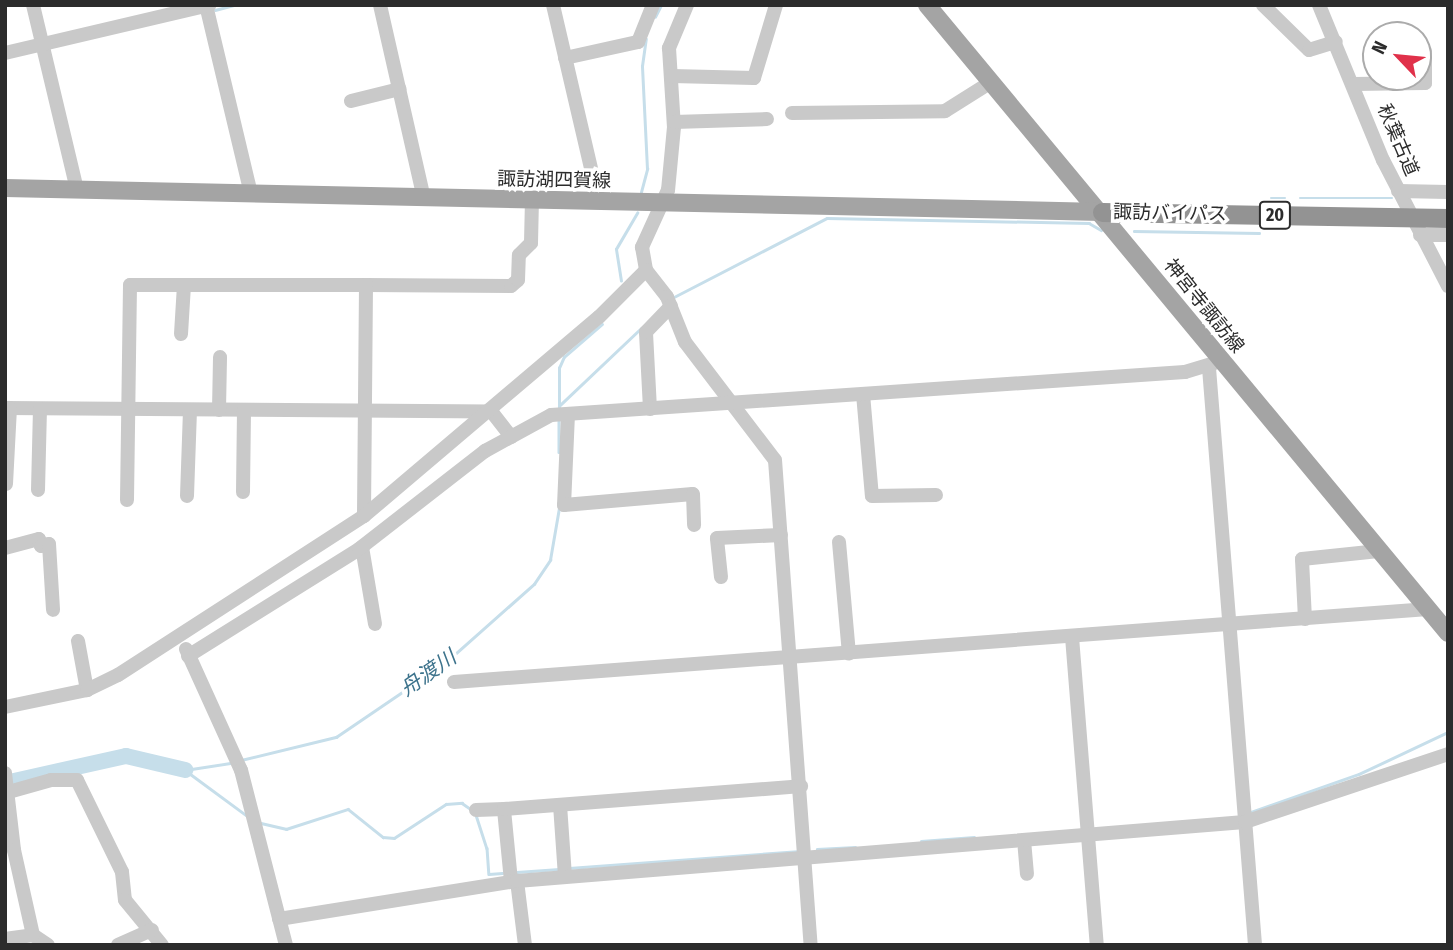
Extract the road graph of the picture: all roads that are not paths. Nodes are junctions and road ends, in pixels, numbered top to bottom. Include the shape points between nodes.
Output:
1 (33, 5) edge
2 (207, 5) edge
3 (380, 5) edge
4 (553, 5) edge
5 (653, 5) edge
6 (687, 5) edge
7 (776, 5) edge
8 (928, 5) edge
9 (1263, 5) edge
10 (1319, 5) edge
11 (1336, 42) junction
12 (42, 44) junction
13 (5, 53) edge
14 (565, 58) junction
15 (672, 76) junction
16 (991, 82) junction
17 (1353, 85) junction
18 (1362, 85) edge
19 (400, 89) junction
20 (351, 101) dead end
21 (792, 113) dead end
22 (767, 119) dead end
23 (674, 122) junction
24 (5, 188) edge
25 (77, 189) junction
26 (1398, 191) junction
27 (1448, 192) edge
28 (251, 194) junction
29 (424, 198) junction
30 (532, 200) junction
31 (599, 202) junction
32 (663, 204) junction
33 (1102, 212) junction
34 (1411, 216) junction
35 (1448, 218) edge
36 (1420, 235) junction
37 (1448, 236) edge
38 (646, 270) junction
39 (184, 285) junction
40 (366, 285) junction
41 (1448, 286) edge
42 (669, 302) junction
43 (181, 334) dead end
44 (220, 356) dead end
45 (1216, 365) junction
46 (863, 394) junction
47 (733, 404) junction
48 (7, 408) edge
49 (40, 409) junction
50 (650, 409) junction
51 (128, 410) junction
52 (190, 410) junction
53 (219, 410) junction
54 (244, 410) junction
55 (366, 410) junction
56 (491, 411) junction
57 (562, 414) junction
58 (511, 437) junction
59 (6, 484) edge
60 (38, 489) dead end
61 (243, 492) dead end
62 (936, 495) dead end
63 (187, 496) dead end
64 (127, 500) dead end
65 (364, 516) junction
66 (694, 525) dead end
67 (780, 535) junction
68 (839, 542) dead end
69 (362, 547) junction
70 (5, 548) edge
71 (1379, 551) junction
72 (721, 578) dead end
73 (1428, 609) junction
74 (53, 610) dead end
75 (1305, 619) junction
76 (1229, 623) junction
77 (375, 624) dead end
78 (1448, 634) edge
79 (182, 637) junction
80 (1072, 637) junction
81 (78, 641) dead end
82 (849, 654) junction
83 (188, 656) junction
84 (790, 656) junction
85 (454, 682) dead end
86 (86, 690) junction
87 (5, 707) edge
88 (1448, 754) edge
89 (5, 773) edge
90 (802, 786) junction
91 (6, 792) edge
92 (560, 804) junction
93 (504, 809) junction
94 (476, 810) dead end
95 (1245, 822) junction
96 (1088, 835) junction
97 (1024, 840) junction
98 (807, 856) junction
99 (1027, 874) dead end
100 (565, 876) junction
101 (514, 881) junction
102 (279, 919) junction
103 (152, 930) junction
104 (33, 935) junction
105 (5, 939) edge
106 (48, 945) edge
107 (118, 945) edge
108 (162, 945) edge
109 (286, 945) edge
110 (524, 945) edge
111 (811, 945) edge
112 (1097, 945) edge
113 (1255, 945) edge

1 - 12 street
2 - 12 street
2 - 28 street
3 - 19 street
4 - 14 street
5 - 14 street via 638,41
6 - 15 street via 669,48
7 - 15 street via 754,78
8 - 16 main road, 神宮寺諏訪線
9 - 11 street via 1309,50
10 - 11 street, 秋葉古道
11 - 17 street, 秋葉古道
12 - 13 street
12 - 25 street
14 - 31 street
15 - 23 street
16 - 21 street via 945,111
16 - 33 main road, 神宮寺諏訪線
17 - 18 street
17 - 26 street, 秋葉古道
19 - 20 street
19 - 29 street
22 - 23 street
23 - 32 street
24 - 25 main road, 諏訪湖四賀線
25 - 28 main road, 諏訪湖四賀線
26 - 27 street
26 - 34 street, 秋葉古道
28 - 29 main road, 諏訪湖四賀線
29 - 30 main road, 諏訪湖四賀線
30 - 31 main road, 諏訪湖四賀線
30 - 40 street via 531,243 519,255 518,280 511,286
31 - 32 main road, 諏訪湖四賀線
32 - 33 main road, 諏訪湖四賀線
32 - 38 street via 642,247
33 - 34 highway, 諏訪バイパス / 20
33 - 45 main road, 神宮寺諏訪線
34 - 35 highway, 諏訪バイパス / 20
34 - 36 street, 秋葉古道
36 - 37 street
36 - 41 street, 秋葉古道
38 - 42 street
38 - 56 street
39 - 40 street
39 - 43 street
39 - 51 street via 130,285
40 - 55 street
42 - 47 street via 685,342
42 - 50 street via 646,332
44 - 53 street
45 - 46 street
45 - 71 main road, 神宮寺諏訪線
45 - 76 street
46 - 47 street
46 - 62 street via 872,496
47 - 50 street
47 - 67 street via 775,460
48 - 49 street
48 - 59 street
49 - 51 street
49 - 60 street
50 - 57 street
51 - 52 street
51 - 64 street
52 - 53 street
52 - 63 street
53 - 54 street
54 - 55 street
54 - 61 street
55 - 56 street
55 - 65 street
56 - 58 street
56 - 65 street
57 - 58 street
57 - 66 street via 564,505 693,494
58 - 69 street via 402,512
65 - 79 street
67 - 72 street via 717,538
67 - 84 street
68 - 82 street
69 - 77 street
69 - 83 street
70 - 74 street via 38,539 41,546 49,544
71 - 73 main road, 神宮寺諏訪線
71 - 75 street via 1302,559
73 - 75 street
73 - 78 main road, 神宮寺諏訪線
75 - 76 street
76 - 80 street
76 - 95 street
79 - 83 street
79 - 86 street
80 - 82 street
80 - 96 street
81 - 86 street
82 - 84 street
83 - 102 street via 238,761
84 - 85 street
84 - 90 street
86 - 87 street
88 - 95 street
89 - 91 street
90 - 92 street
90 - 98 street
91 - 103 street via 51,780 77,780 117,859 125,900
91 - 104 street
92 - 93 street
92 - 100 street
93 - 94 street
93 - 101 street
95 - 96 street
95 - 113 street
96 - 97 street
96 - 112 street
97 - 98 street
97 - 99 street
98 - 100 street
98 - 111 street
100 - 101 street
101 - 102 street
101 - 110 street
102 - 109 street
103 - 107 street
103 - 108 street
104 - 105 street
104 - 106 street

